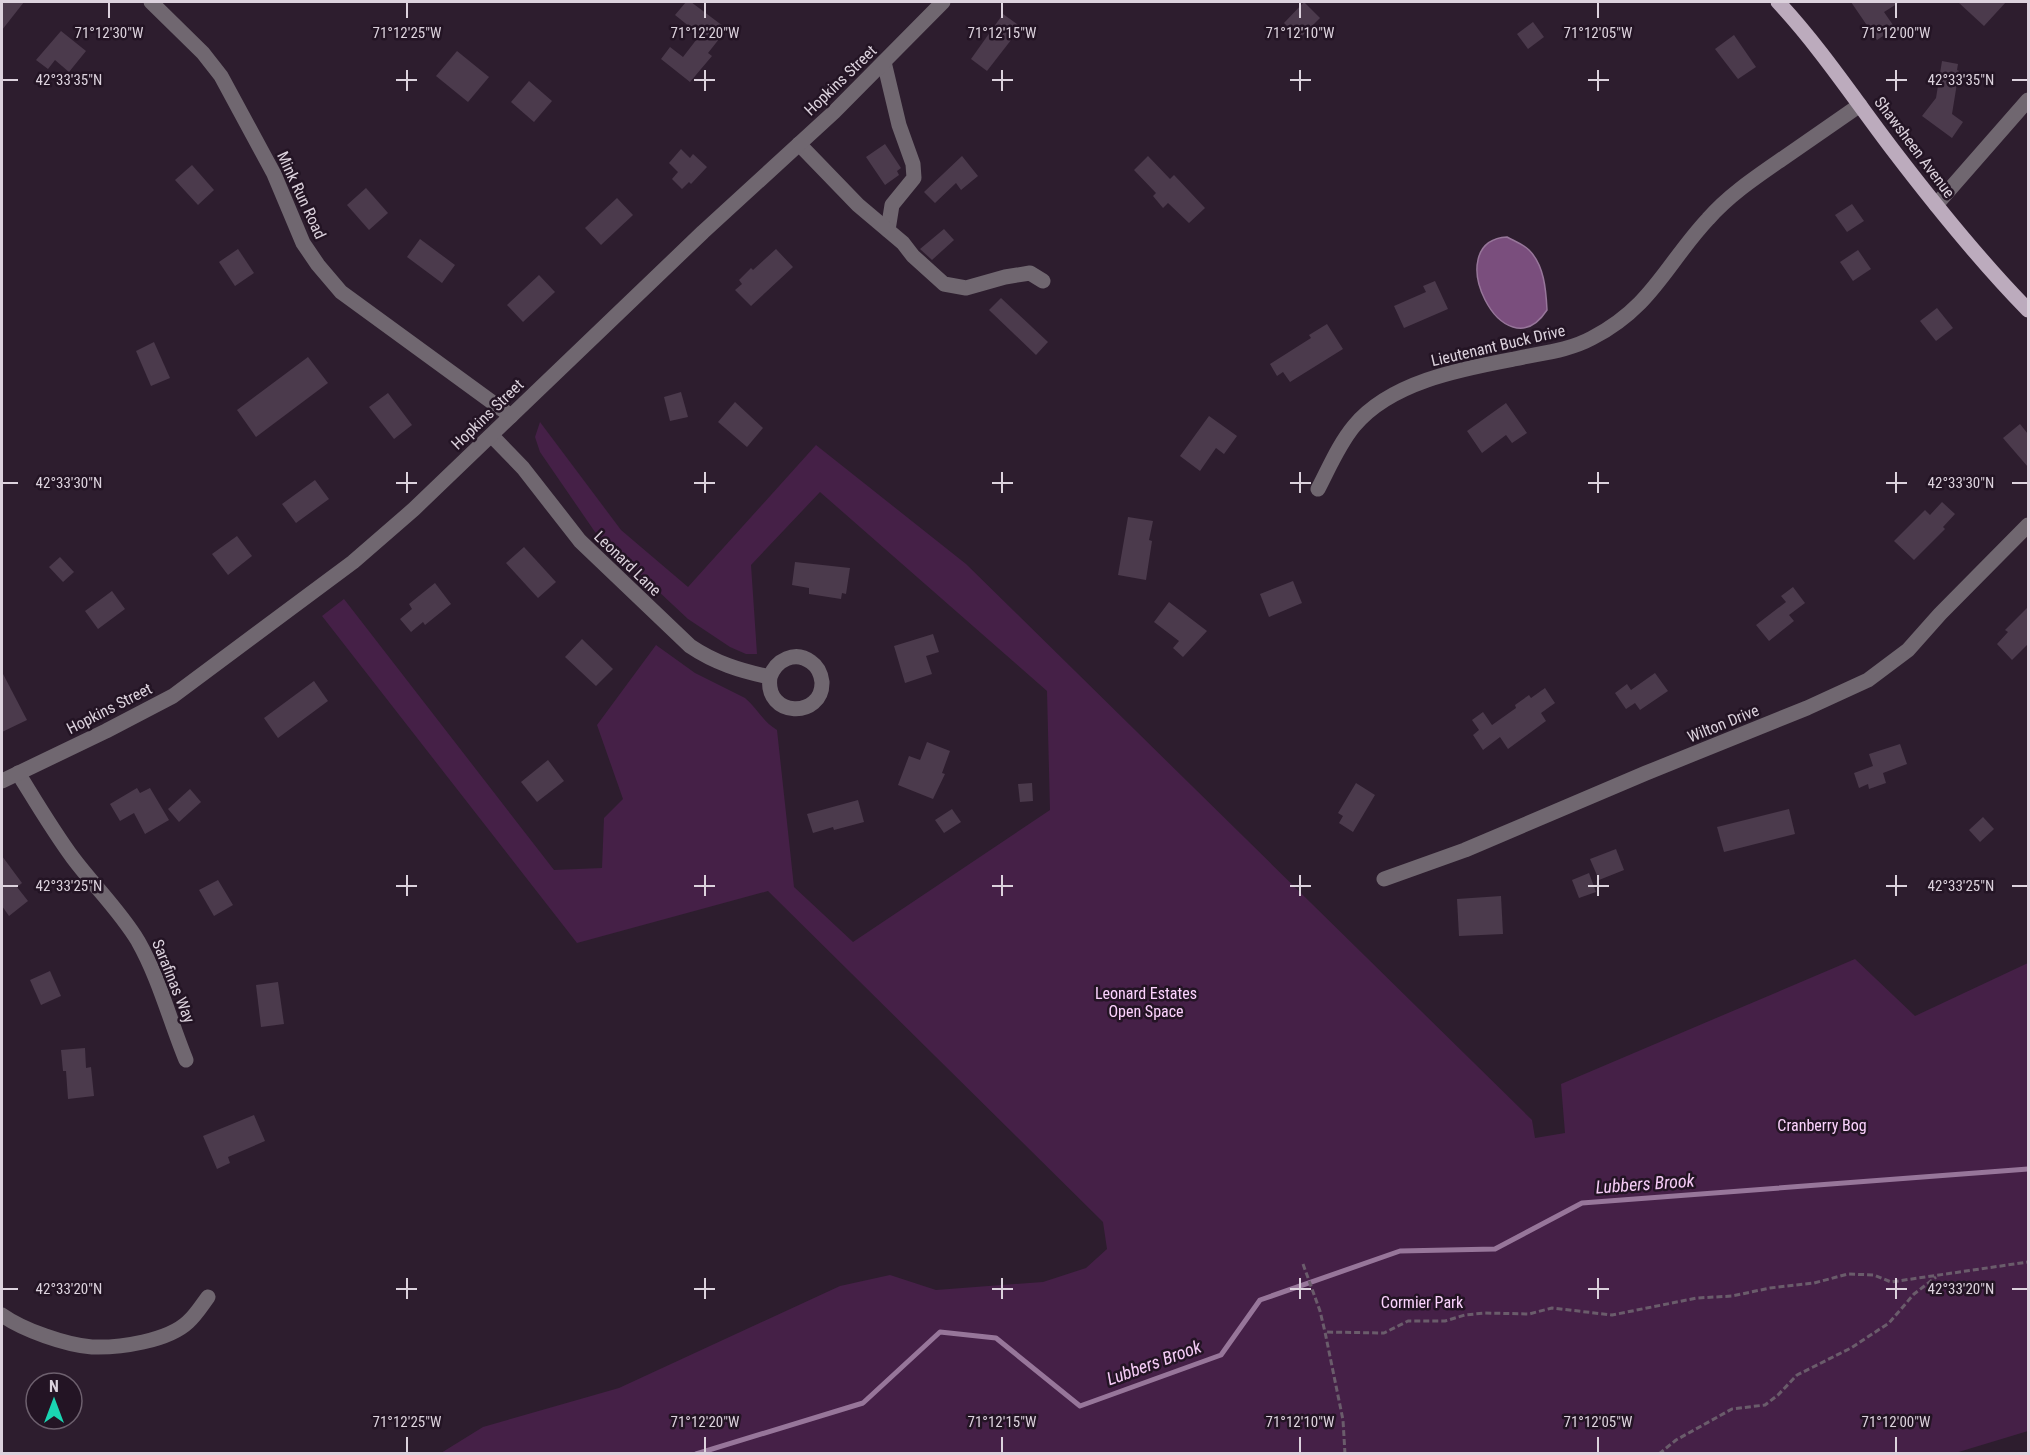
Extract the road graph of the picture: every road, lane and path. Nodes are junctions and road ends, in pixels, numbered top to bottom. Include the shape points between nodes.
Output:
1 (151, 2) edge
2 (943, 2) edge
3 (1778, 2) edge
4 (884, 62) junction
5 (2028, 100) edge
6 (1860, 105) junction
7 (799, 144) junction
8 (1935, 206) junction
9 (888, 230) junction
10 (1043, 281) dead end
11 (2028, 310) edge
12 (511, 416) junction
13 (492, 435) junction
14 (1318, 489) dead end
15 (2028, 525) edge
16 (770, 677) dead end
17 (18, 773) junction
18 (2, 781) edge
19 (1383, 879) dead end
20 (186, 1060) dead end
21 (2028, 1262) edge
22 (1303, 1264) dead end
23 (1938, 1276) junction
24 (208, 1297) dead end
25 (2, 1315) edge
26 (1325, 1332) junction
27 (1345, 1454) edge
28 (1659, 1454) edge

1 - 12 street, Mink Run Road via 221,76 274,174 303,243 329,279 341,292
2 - 4 street, Hopkins Street
3 - 6 main road, Shawsheen Avenue
4 - 7 street, Hopkins Street
4 - 9 street via 915,178 892,206
5 - 8 street
6 - 8 main road, Shawsheen Avenue
6 - 14 street, Lieutenant Buck Drive via 1727,200 1647,298 1620,321 1591,339 1558,351 1438,376 1385,399 1353,427
7 - 9 street
7 - 12 street, Hopkins Street
8 - 11 main road, Shawsheen Avenue
9 - 10 street via 944,284 966,288 1030,273
12 - 13 street, Hopkins Street
13 - 16 street, Leonard Lane via 580,541 677,635 718,662
13 - 17 street, Hopkins Street via 353,562 211,669 173,696
15 - 19 street, Wilton Drive via 1908,650 1868,680 1466,850
17 - 18 street, Hopkins Street
17 - 20 street, Sarafinas Way via 74,859 138,941
21 - 23 path
22 - 26 path
23 - 26 path via 1891,1282 1874,1275 1848,1274 1814,1283 1697,1298 1612,1315 1552,1308 1529,1314 1485,1313 1445,1321 1408,1321 1384,1333
23 - 28 path via 1914,1294 1889,1323 1851,1348 1797,1375 1765,1405 1732,1409
24 - 25 street via 187,1323 165,1336 135,1344 92,1347 57,1339
26 - 27 path via 1343,1420

